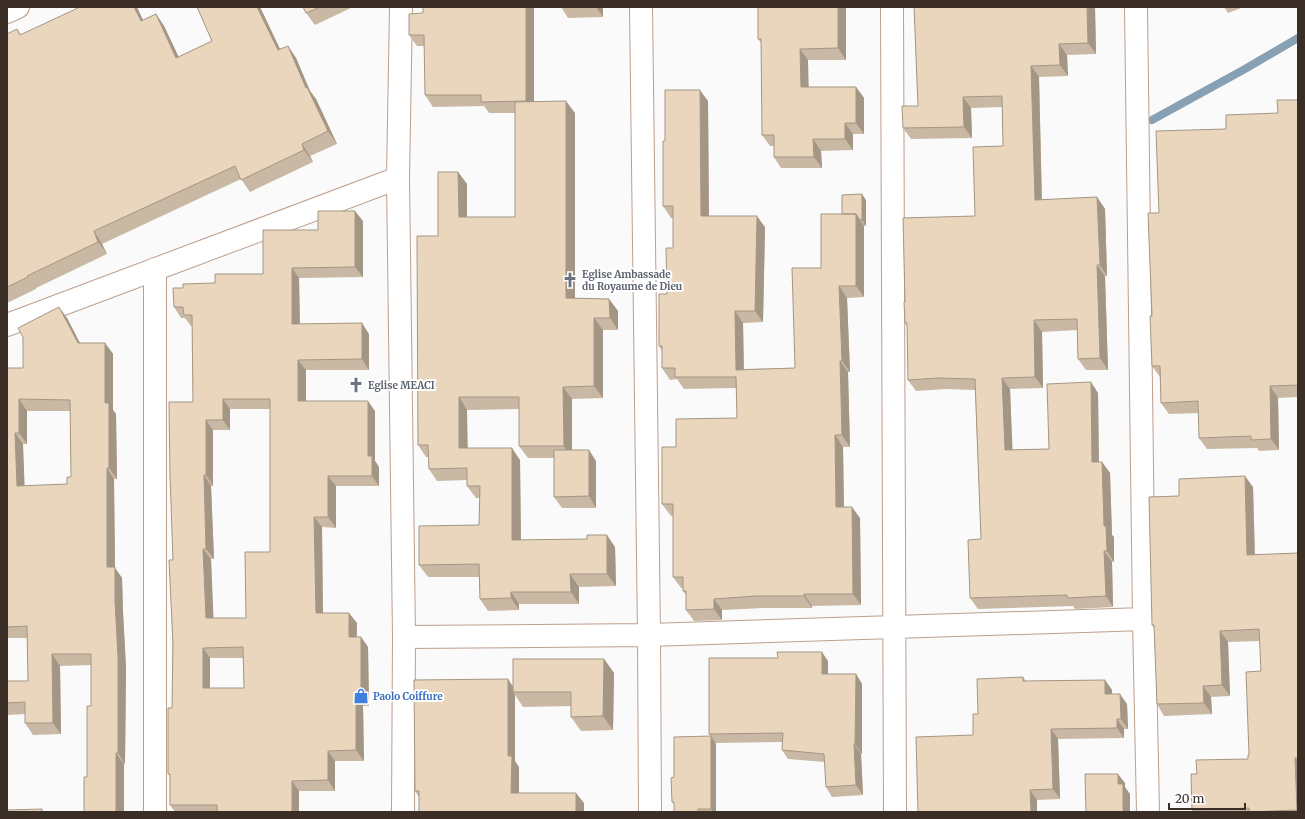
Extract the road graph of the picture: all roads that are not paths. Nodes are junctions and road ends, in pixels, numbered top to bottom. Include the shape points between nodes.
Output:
1 (18, 7) edge
2 (401, 7) edge
3 (641, 7) edge
4 (892, 7) edge
5 (1136, 7) edge
6 (7, 12) edge
7 (398, 178) junction
8 (156, 269) junction
9 (7, 325) edge
10 (1144, 619) junction
11 (895, 627) junction
12 (649, 635) junction
13 (404, 637) junction
14 (155, 812) edge
15 (403, 812) edge
16 (650, 812) edge
17 (895, 812) edge
18 (1148, 812) edge

1 - 6 street
2 - 7 street
3 - 12 street
4 - 11 street
5 - 10 street
7 - 8 street
7 - 13 street
8 - 9 street
8 - 14 street
10 - 11 street
10 - 18 street
11 - 12 street
11 - 17 street
12 - 13 street
12 - 16 street
13 - 15 street

